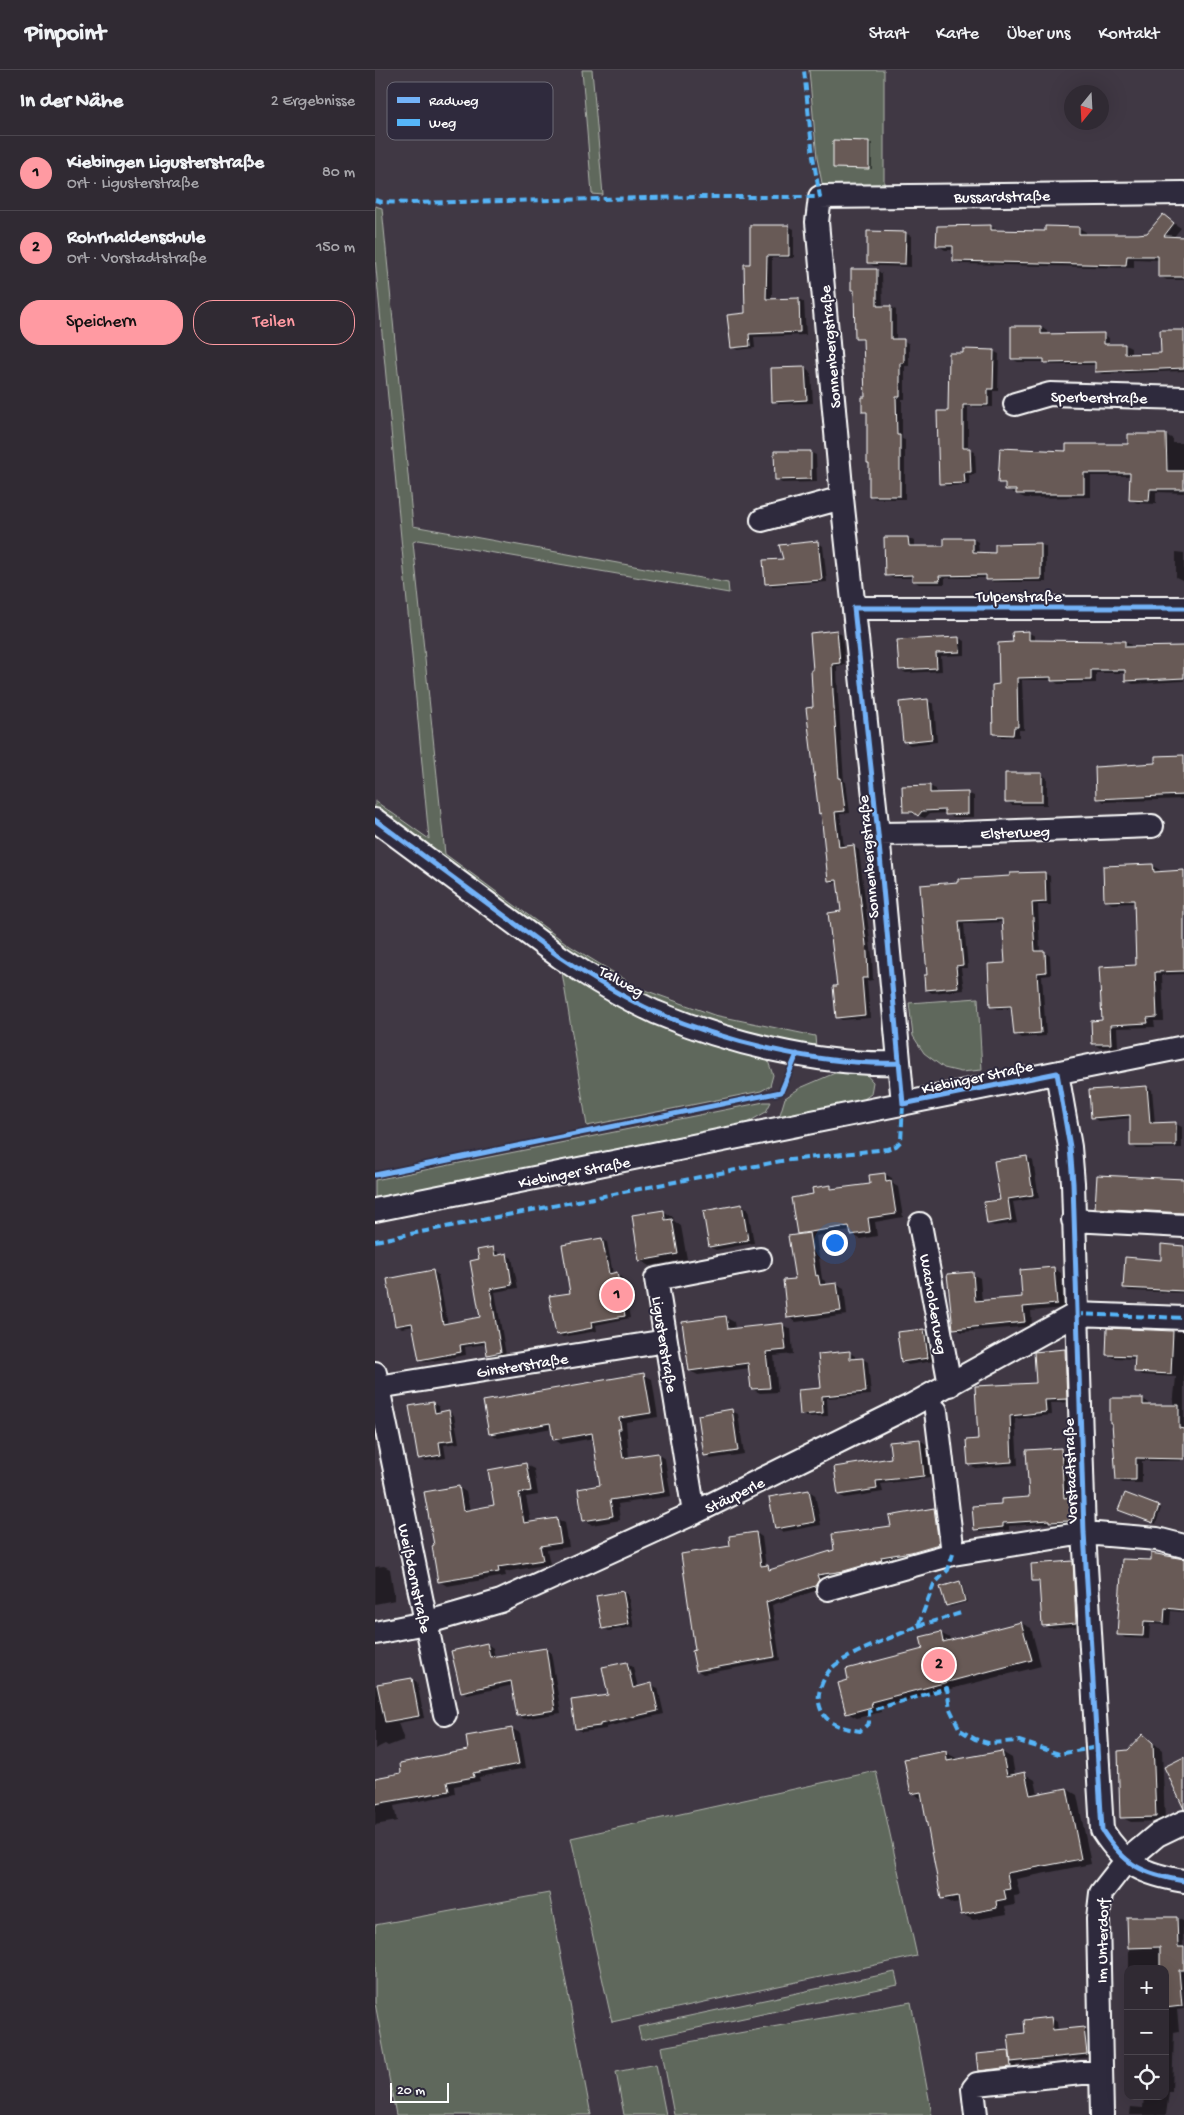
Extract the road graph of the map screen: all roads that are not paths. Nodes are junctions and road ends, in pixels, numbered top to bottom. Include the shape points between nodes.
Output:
1 (1184, 193) edge
2 (820, 197) joint
3 (1184, 398) edge
4 (1015, 404) dead end
5 (842, 498) junction
6 (762, 520) dead end
7 (854, 608) junction
8 (1184, 608) edge
9 (375, 820) edge
10 (1152, 826) dead end
11 (878, 834) junction
12 (1184, 1047) edge
13 (898, 1063) junction
14 (1057, 1073) junction
15 (903, 1104) junction
16 (375, 1210) edge
17 (1073, 1220) junction
18 (920, 1224) dead end
19 (1184, 1226) edge
20 (760, 1259) dead end
21 (1076, 1314) junction
22 (1184, 1318) edge
23 (666, 1341) junction
24 (377, 1380) edge
25 (950, 1385) junction
26 (936, 1411) dead end
27 (381, 1443) edge
28 (695, 1513) junction
29 (1084, 1532) junction
30 (1184, 1546) edge
31 (953, 1554) junction
32 (828, 1589) dead end
33 (425, 1623) junction
34 (375, 1633) edge
35 (445, 1714) dead end
36 (1184, 1822) edge
37 (1126, 1862) junction
38 (1184, 1881) edge
39 (1101, 2071) junction
40 (975, 2115) edge
41 (1102, 2115) edge

1 - 2 street, Bussardstraße
2 - 5 street, Sonnenbergstraße via 817,222
3 - 4 street, Sperberstraße via 1049,394
5 - 6 street
5 - 7 street, Sonnenbergstraße
7 - 8 street, Tulpenstraße
7 - 11 street, Sonnenbergstraße
9 - 13 street, Talweg via 560,957 654,1011 720,1034 797,1054 849,1062
10 - 11 street, Elsterweg
11 - 13 street, Sonnenbergstraße
12 - 14 street, Kiebinger Straße
13 - 15 street, Sonnenbergstraße
14 - 15 street, Kiebinger Straße
14 - 17 street, Vorstadtstraße via 1070,1147
15 - 16 street, Kiebinger Straße
17 - 19 street
17 - 21 street, Vorstadtstraße
18 - 25 street, Wacholderweg
20 - 23 street, Ligusterstraße via 656,1279
21 - 22 street
21 - 25 street, Stäuperle
21 - 29 street, Vorstadtstraße
23 - 24 street, Ginsterstraße
23 - 28 street, Ligusterstraße
24 - 27 street, Weißdornstraße
25 - 28 street, Stäuperle
26 - 31 street
27 - 33 street, Weißdornstraße
28 - 33 street, Stäuperle via 501,1601
29 - 30 street, Vorstadtstraße via 1157,1539
29 - 31 street, Vorstadtstraße
29 - 37 street, Vorstadtstraße via 1102,1830
31 - 32 street, Vorstadtstraße
33 - 34 street, Stäuperle
33 - 35 street, Weißdornstraße
36 - 37 street, Im Unterdorf via 1157,1834
37 - 38 street via 1162,1878
37 - 39 street, Im Unterdorf via 1101,1893 1098,1919
39 - 40 street via 977,2084 973,2089
39 - 41 street, Im Unterdorf

